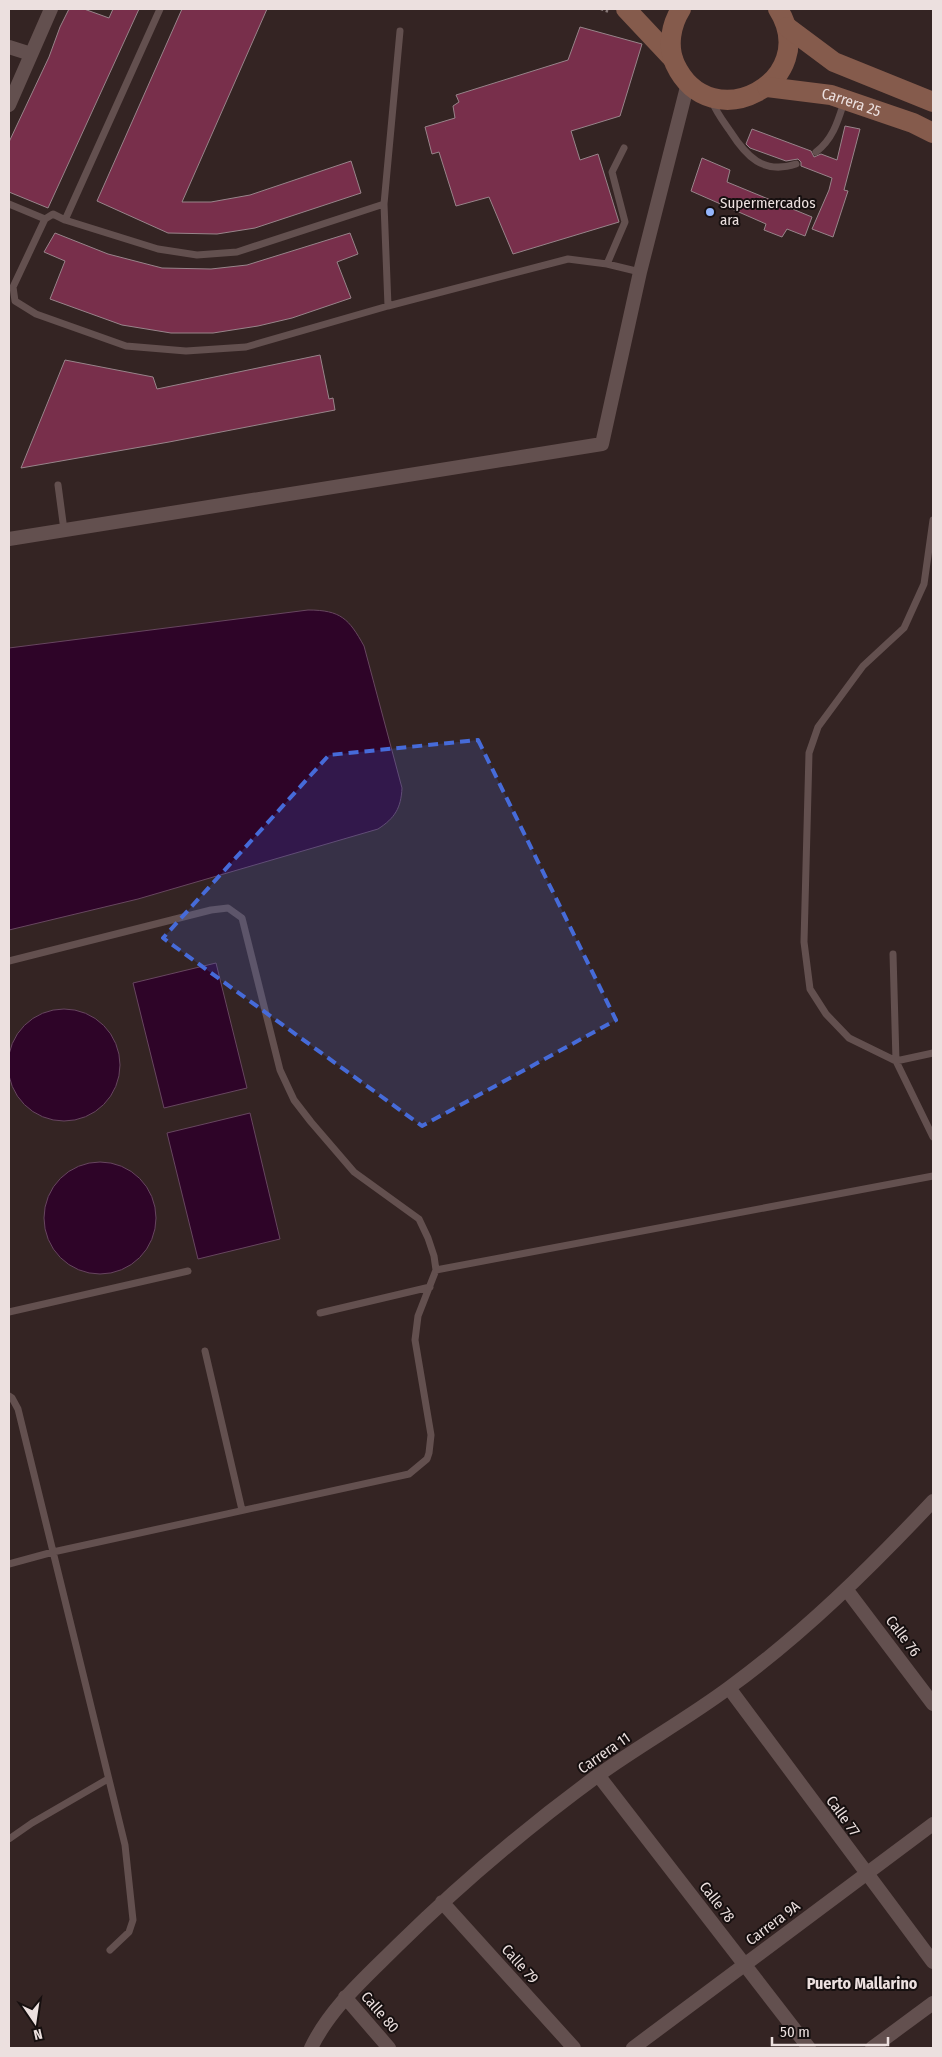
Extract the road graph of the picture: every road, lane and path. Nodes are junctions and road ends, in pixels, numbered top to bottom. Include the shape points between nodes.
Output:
1 (51, 9) edge
2 (160, 9) edge
3 (626, 9) edge
4 (681, 9) edge
5 (778, 9) edge
6 (787, 27) junction
7 (400, 31) dead end
8 (9, 47) edge
9 (31, 54) junction
10 (673, 59) junction
11 (688, 83) junction
12 (767, 87) junction
13 (710, 97) junction
14 (845, 99) junction
15 (933, 102) edge
16 (9, 104) edge
17 (933, 133) edge
18 (624, 148) dead end
19 (816, 152) dead end
20 (796, 164) dead end
21 (9, 204) edge
22 (384, 204) junction
23 (45, 219) junction
24 (65, 220) junction
25 (606, 264) junction
26 (640, 272) junction
27 (388, 306) junction
28 (58, 486) dead end
29 (933, 520) edge
30 (64, 530) junction
31 (9, 539) edge
32 (893, 954) dead end
33 (9, 961) edge
34 (933, 1053) edge
35 (896, 1061) junction
36 (933, 1137) edge
37 (933, 1176) edge
38 (436, 1270) junction
39 (188, 1271) dead end
40 (430, 1287) junction
41 (9, 1312) edge
42 (320, 1312) dead end
43 (206, 1351) dead end
44 (9, 1396) edge
45 (933, 1501) edge
46 (242, 1510) junction
47 (54, 1552) junction
48 (9, 1564) edge
49 (846, 1589) junction
50 (728, 1688) junction
51 (933, 1704) edge
52 (598, 1775) junction
53 (108, 1779) junction
54 (933, 1824) edge
55 (9, 1839) edge
56 (866, 1874) junction
57 (442, 1902) junction
58 (110, 1950) dead end
59 (933, 1962) edge
60 (745, 1964) junction
61 (345, 1997) junction
62 (933, 2003) edge
63 (311, 2048) edge
64 (389, 2048) edge
65 (574, 2048) edge
66 (633, 2048) edge
67 (809, 2048) edge
68 (872, 2048) edge

1 - 9 street
2 - 24 lane
3 - 10 main road, Carrera 25
4 - 10 main road, Carrera 25 via 672,30
5 - 6 main road, Carrera 25
6 - 12 main road, Carrera 25 via 786,60
6 - 15 main road, Carrera 25 via 834,62
7 - 22 lane
8 - 9 street
9 - 16 street
10 - 11 main road, Carrera 25
11 - 13 main road, Carrera 25
11 - 26 street
12 - 13 main road, Carrera 25 via 740,99
12 - 14 main road, Carrera 25
13 - 20 lane via 746,154 768,166
14 - 17 main road, Carrera 25
14 - 19 lane via 837,126
18 - 25 lane via 612,172 625,222
21 - 23 lane
22 - 24 lane via 237,252 197,255 158,249
22 - 27 lane
23 - 24 lane via 53,214
23 - 27 lane via 13,287 15,301 36,314 126,346 186,351 246,347
25 - 26 lane
25 - 27 lane via 568,259
26 - 30 street via 602,444
28 - 30 lane
29 - 35 lane via 924,584 904,628 863,666 818,727 808,753 804,942 810,989 826,1014 848,1038
30 - 31 street
32 - 35 lane
33 - 38 lane via 212,910 228,908 242,918 280,1070 294,1100 354,1172 419,1219 434,1256
34 - 35 lane
35 - 36 lane
37 - 38 lane
38 - 40 lane
39 - 41 lane
40 - 42 lane
40 - 46 lane via 418,1316 415,1340 431,1435 427,1460 409,1474
43 - 46 lane
44 - 47 lane via 18,1408
45 - 49 street, Carrera 11
46 - 47 lane
47 - 48 lane
47 - 53 lane
49 - 50 street, Carrera 11 via 771,1656
49 - 51 street, Calle 76
50 - 52 street, Carrera 11
50 - 56 street, Calle 77
52 - 57 street, Carrera 11 via 519,1836
52 - 60 street, Calle 78
53 - 55 lane
53 - 58 lane via 125,1845 133,1920 129,1932
54 - 56 street, Carrera 9A
56 - 59 street, Calle 77
56 - 60 street, Carrera 9A
57 - 61 street, Carrera 11
57 - 65 street, Calle 79
60 - 66 street, Carrera 9A
60 - 67 street, Calle 78
61 - 63 street, Carrera 11
61 - 64 street, Calle 80
62 - 68 street

